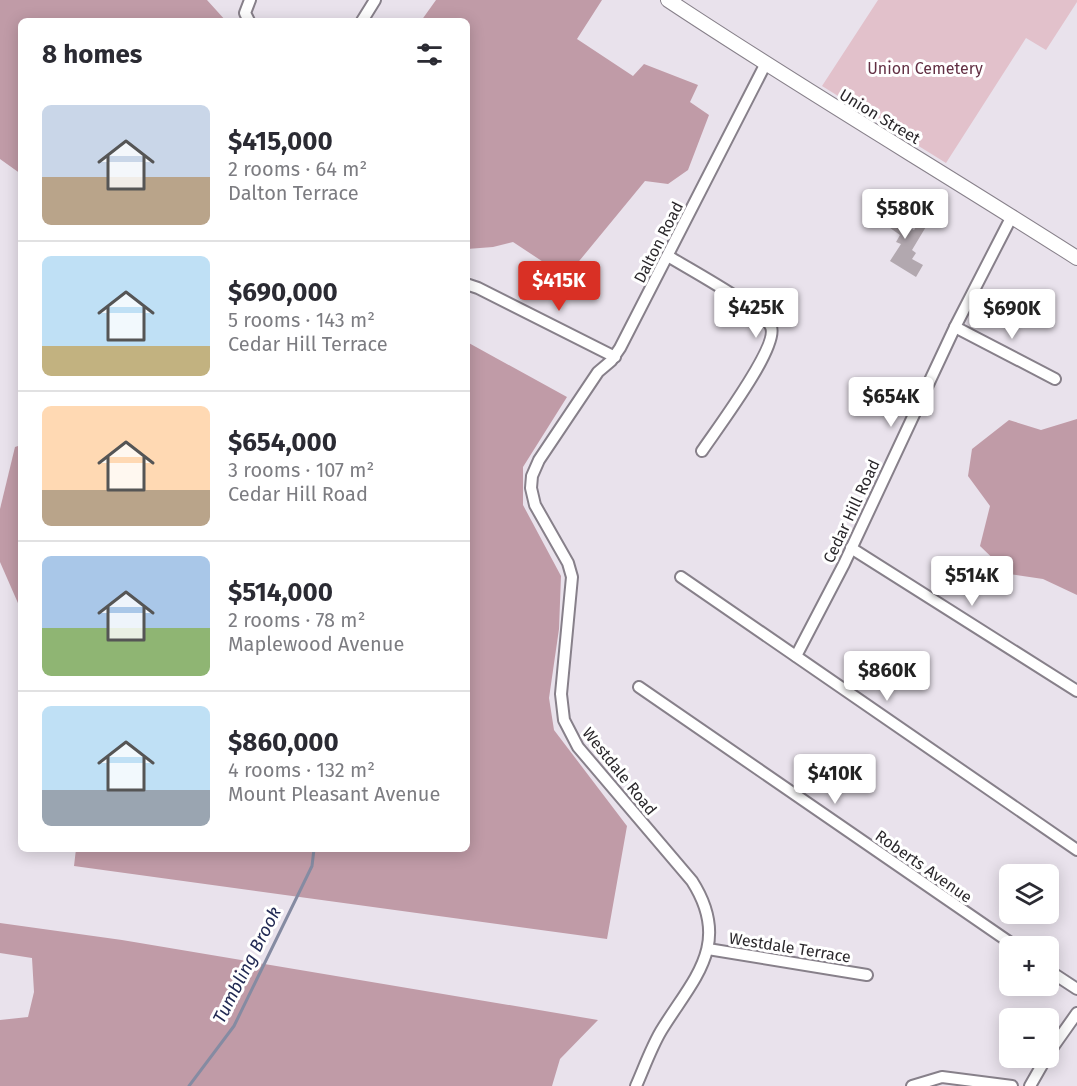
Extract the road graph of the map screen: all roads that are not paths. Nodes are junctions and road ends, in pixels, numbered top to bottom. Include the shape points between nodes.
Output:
1 (250, 0) edge
2 (375, 0) edge
3 (668, 0) edge
4 (247, 17) edge
5 (364, 18) edge
6 (765, 65) junction
7 (1012, 216) junction
8 (668, 256) junction
9 (1077, 258) edge
10 (470, 285) edge
11 (955, 327) junction
12 (615, 357) junction
13 (1055, 379) dead end
14 (564, 422) joint
15 (702, 451) dead end
16 (851, 548) junction
17 (681, 577) dead end
18 (796, 656) junction
19 (639, 687) dead end
20 (1077, 691) edge
21 (1077, 850) edge
22 (1000, 936) edge
23 (708, 949) junction
24 (867, 975) dead end
25 (1059, 977) edge
26 (1077, 989) edge
27 (1077, 1013) edge
28 (1059, 1039) edge
29 (1040, 1068) edge
30 (636, 1086) edge
31 (912, 1086) edge
32 (1012, 1086) edge
33 (1030, 1086) edge

1 - 4 street
2 - 5 street
3 - 6 main road, Union Street
6 - 7 main road, Union Street
6 - 8 street, Dalton Road
7 - 9 main road, Union Street
7 - 11 street, Cedar Hill Road
8 - 12 street, Dalton Road
8 - 15 street via 752,309 769,323 772,332 769,346 748,384
10 - 12 street
11 - 13 street
11 - 16 street, Cedar Hill Road
12 - 14 street, Dalton Road via 598,372
14 - 23 street, Westdale Road via 536,465 531,488 535,505 573,577 561,684 564,720 578,747 697,889 707,918
16 - 18 street, Cedar Hill Road
16 - 20 street
17 - 18 street
18 - 21 street
19 - 22 street, Roberts Avenue
23 - 24 street, Westdale Terrace
23 - 30 street, Westdale Road via 698,978 660,1034
25 - 26 street
27 - 28 street
29 - 33 street
31 - 32 street via 942,1077

